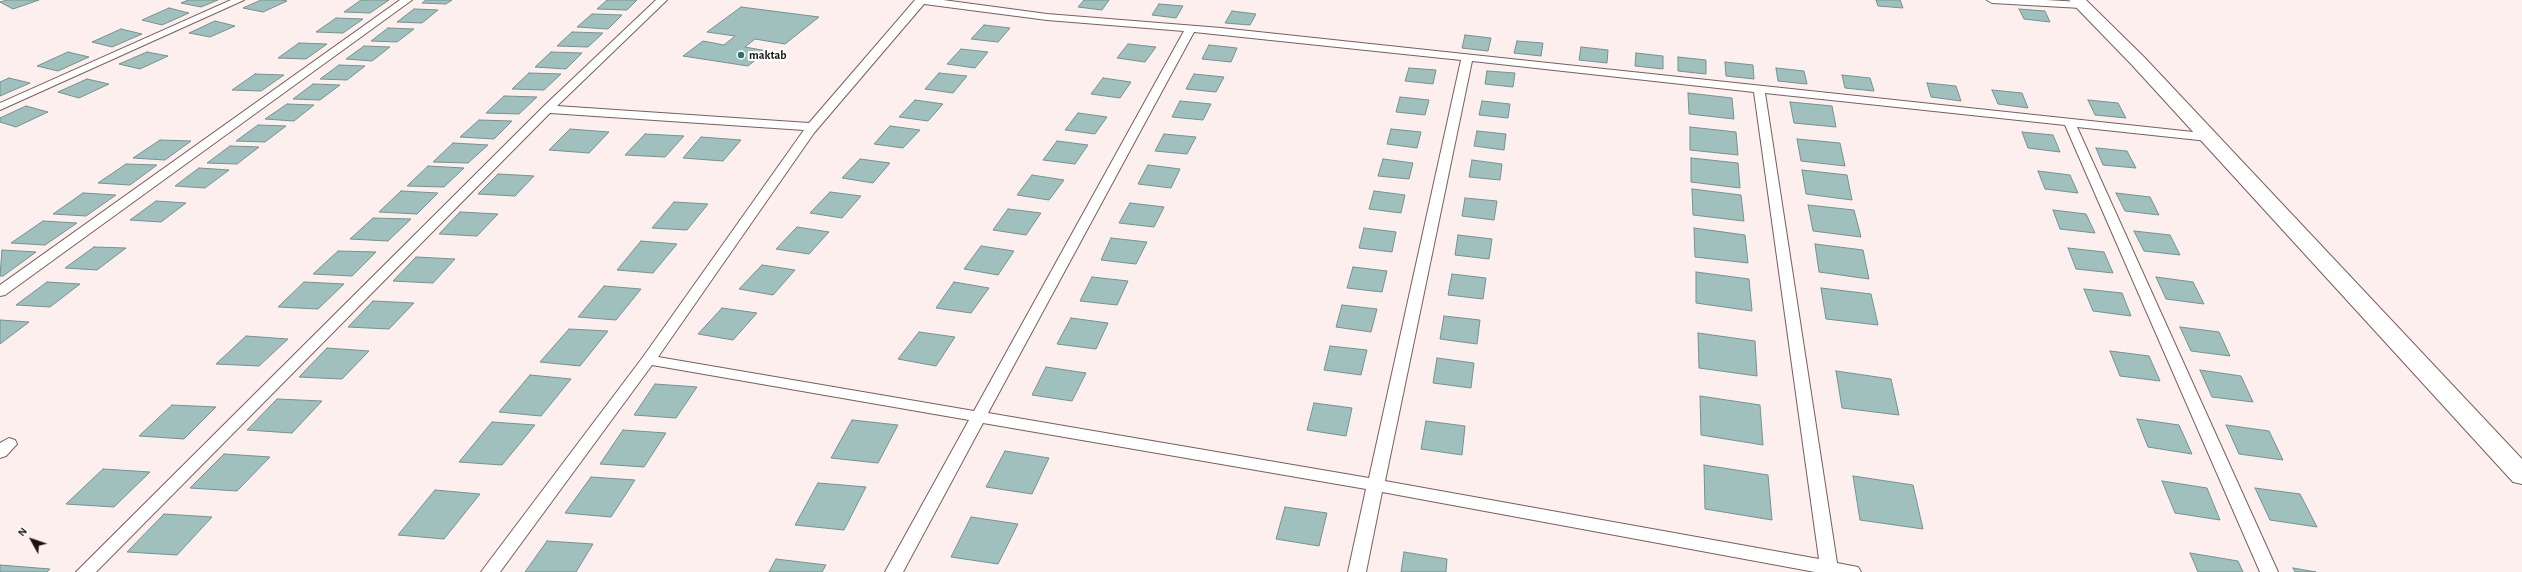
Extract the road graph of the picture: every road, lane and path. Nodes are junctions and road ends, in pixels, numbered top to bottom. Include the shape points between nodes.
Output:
1 (239, 0) edge
2 (407, 0) edge
3 (662, 0) edge
4 (921, 0) edge
5 (1992, 0) edge
6 (2080, 2) edge
7 (1190, 29) junction
8 (1467, 58) junction
9 (1759, 88) junction
10 (0, 107) edge
11 (547, 109) junction
12 (2070, 123) junction
13 (812, 127) junction
14 (2208, 137) junction
15 (0, 292) edge
16 (648, 360) junction
17 (976, 417) junction
18 (2522, 475) edge
19 (1376, 485) junction
20 (1830, 570) edge
21 (85, 572) edge
22 (490, 572) edge
23 (894, 572) edge
24 (1357, 572) edge
25 (1852, 572) edge
26 (2269, 572) edge

1 - 10 lane
2 - 15 lane
3 - 11 lane
4 - 7 lane via 1047,17
4 - 13 lane
5 - 6 lane
6 - 14 street
7 - 8 lane
7 - 17 lane
8 - 9 lane
8 - 19 lane
9 - 12 lane
9 - 20 lane
11 - 13 lane
11 - 21 lane
12 - 14 lane
12 - 26 lane
13 - 16 lane
14 - 18 street
16 - 17 lane
16 - 22 lane
17 - 19 lane
17 - 23 lane
19 - 20 lane
19 - 24 lane
20 - 25 lane

